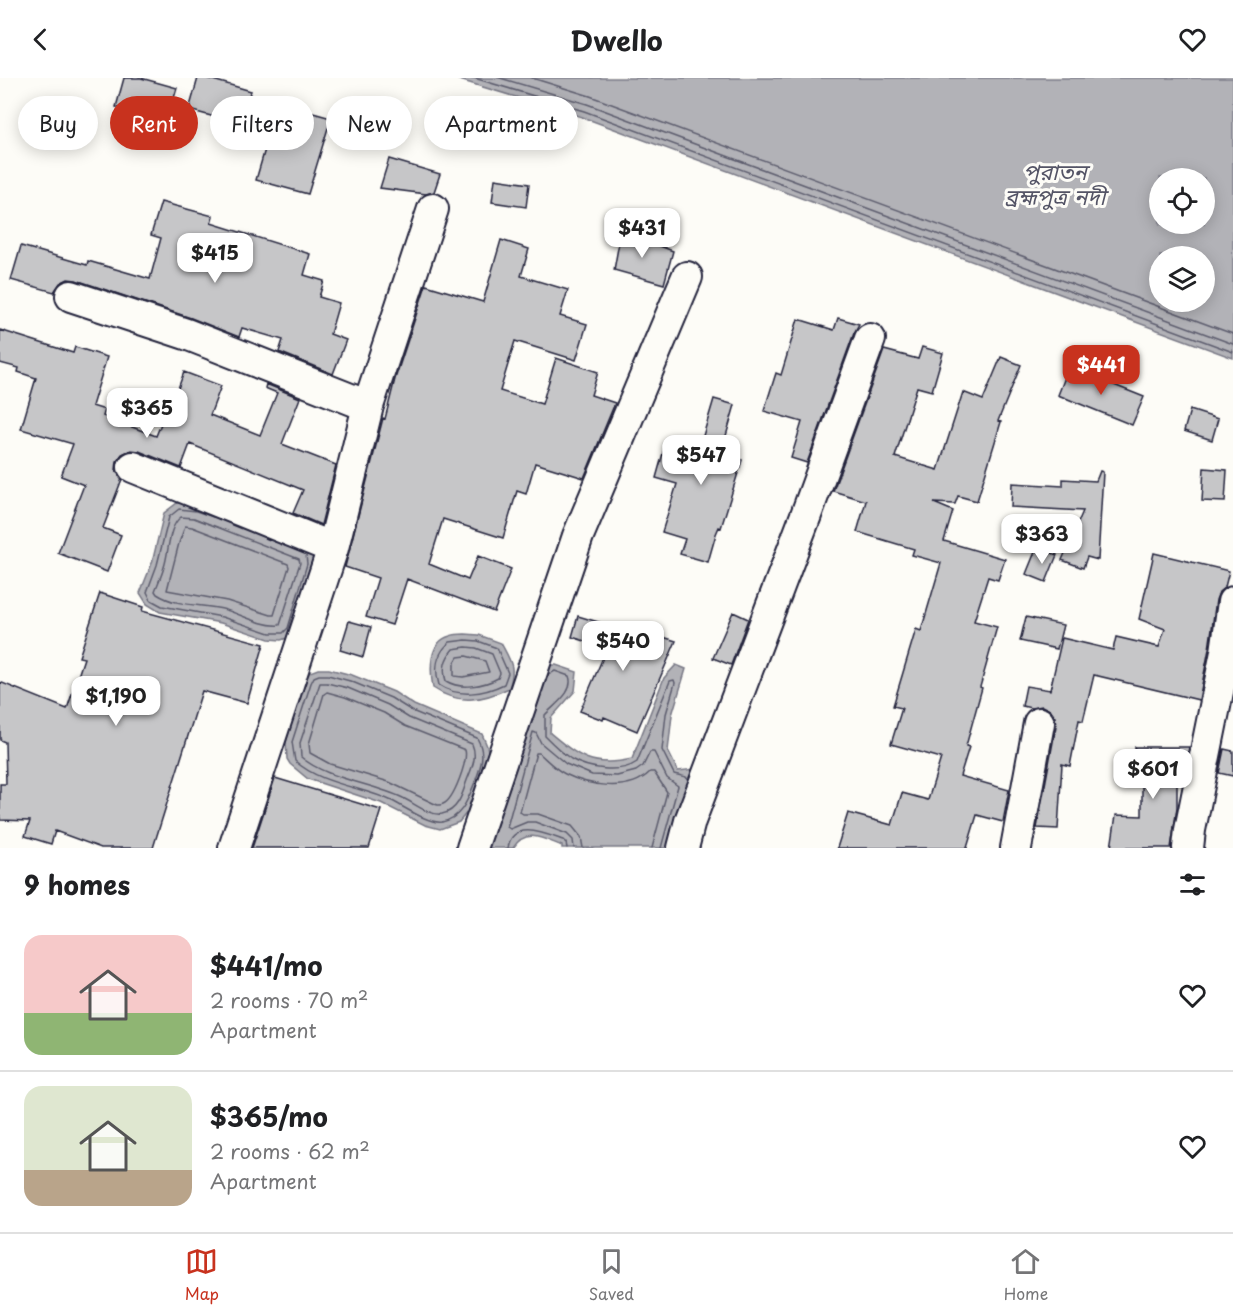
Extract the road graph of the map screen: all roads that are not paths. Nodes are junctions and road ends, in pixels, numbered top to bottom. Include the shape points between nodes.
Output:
1 (433, 208) dead end
2 (687, 278) dead end
3 (71, 296) dead end
4 (870, 339) dead end
5 (368, 406) junction
6 (133, 468) dead end
7 (333, 548) junction
8 (1233, 602) edge
9 (1039, 723) dead end
10 (234, 848) edge
11 (472, 848) edge
12 (683, 848) edge
13 (1016, 848) edge
14 (1188, 848) edge

1 - 5 street
2 - 11 street via 578,536
3 - 5 street via 186,334
4 - 12 street
5 - 7 street
6 - 7 street
7 - 10 street
8 - 14 street
9 - 13 street

